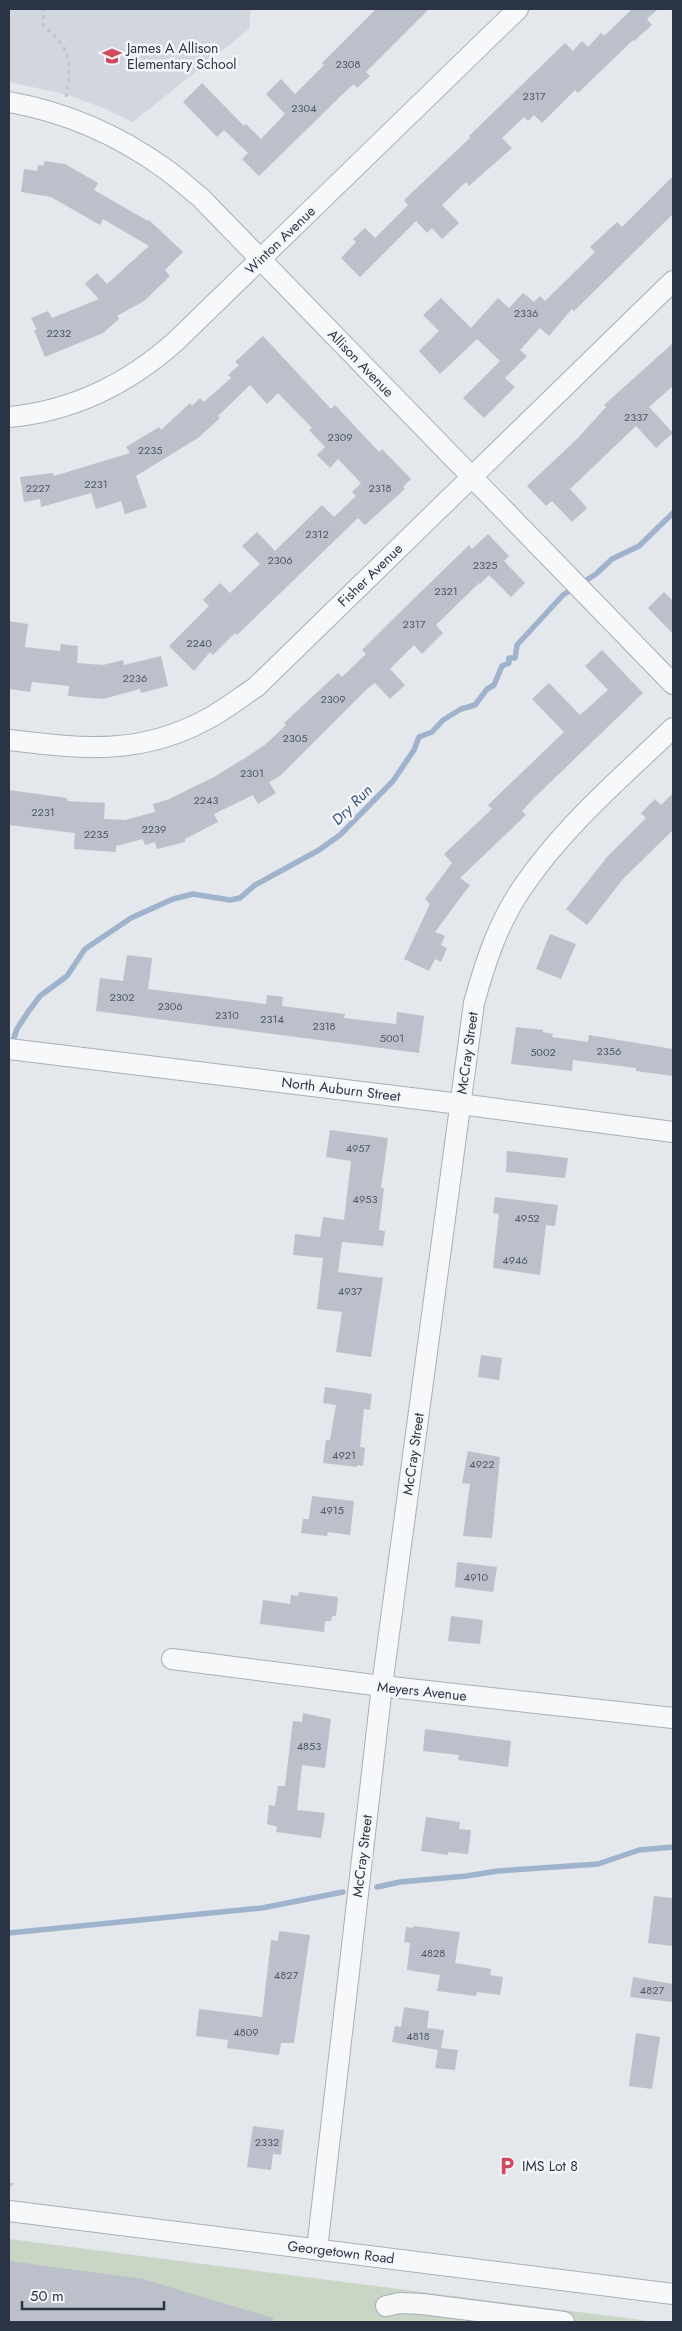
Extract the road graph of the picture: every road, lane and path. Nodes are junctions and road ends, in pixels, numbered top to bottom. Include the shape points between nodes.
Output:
1 (33, 9) edge
2 (518, 9) edge
3 (66, 98) dead end
4 (9, 102) edge
5 (260, 259) junction
6 (673, 281) edge
7 (9, 417) edge
8 (472, 476) junction
9 (673, 684) edge
10 (673, 728) edge
11 (9, 740) edge
12 (9, 1050) edge
13 (460, 1104) junction
14 (673, 1132) edge
15 (172, 1659) dead end
16 (382, 1686) junction
17 (673, 1718) edge
18 (9, 2184) edge
19 (15, 2185) dead end
20 (9, 2211) edge
21 (317, 2249) junction
22 (673, 2294) edge
23 (386, 2306) dead end
24 (564, 2322) edge

1 - 3 path via 44,10 43,25 62,42 69,56
2 - 5 street, Winton Avenue
4 - 5 street, Allison Avenue via 79,122 166,168 200,197
5 - 7 street, Winton Avenue via 176,341 132,376 73,404
5 - 8 street, Allison Avenue
6 - 8 street, Fisher Avenue
8 - 9 street, Allison Avenue
8 - 11 street, Fisher Avenue via 256,687 211,718 179,733 118,747 82,748
10 - 13 street, McCray Street via 571,826 512,904 493,944 474,1003
12 - 13 street, North Auburn Street
13 - 14 street, North Auburn Street
13 - 16 street, McCray Street
15 - 16 street, Meyers Avenue
16 - 17 street, Meyers Avenue
16 - 21 street, McCray Street
18 - 19 path
20 - 21 street, Georgetown Road
21 - 22 street, Georgetown Road
23 - 24 street via 429,2304

